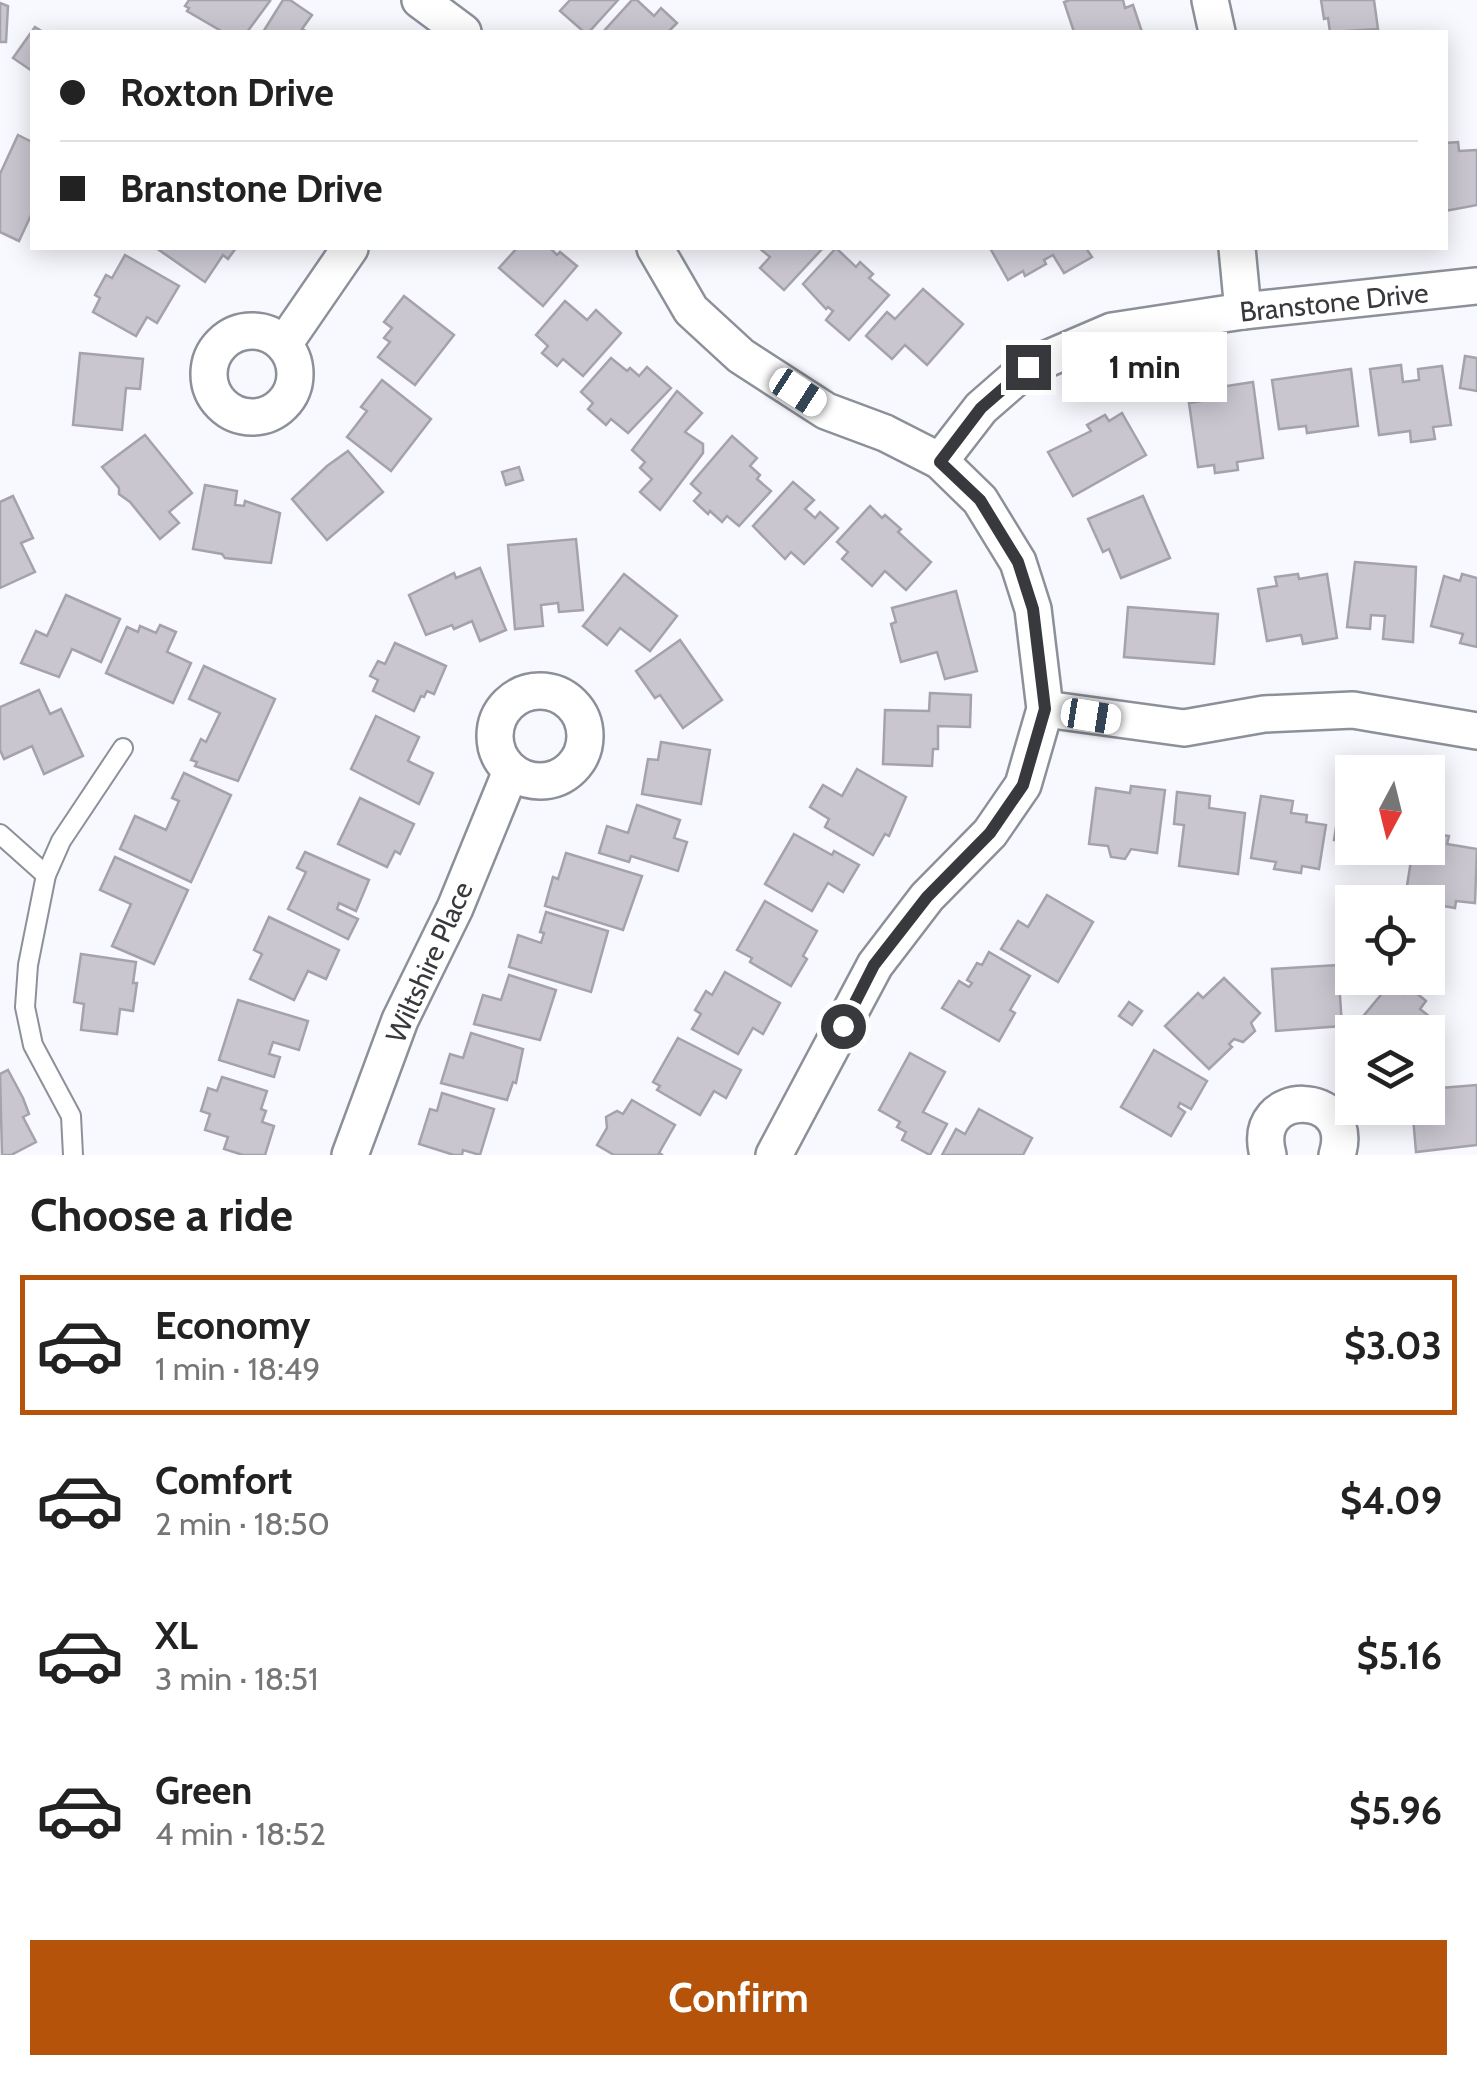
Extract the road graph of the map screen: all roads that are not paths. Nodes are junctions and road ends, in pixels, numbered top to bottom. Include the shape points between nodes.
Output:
1 (420, 0) edge
2 (1210, 0) edge
3 (460, 30) edge
4 (1217, 30) edge
5 (349, 250) edge
6 (656, 250) edge
7 (1237, 250) edge
8 (1477, 286) edge
9 (1243, 311) junction
10 (284, 344) dead end
11 (940, 462) junction
12 (1045, 709) junction
13 (1477, 731) edge
14 (124, 748) dead end
15 (511, 770) dead end
16 (0, 834) edge
17 (46, 875) junction
18 (782, 1152) edge
19 (73, 1155) edge
20 (350, 1155) edge
21 (1268, 1155) edge
22 (1337, 1155) edge

1 - 3 street
2 - 4 street
5 - 10 street
6 - 11 street via 691,310 741,356 826,411
7 - 9 street
8 - 9 street, Branstone Drive
9 - 11 street, Branstone Drive via 1112,331 1028,367 981,408
11 - 12 street via 980,500 1018,562 1033,609
12 - 13 street via 1184,728 1264,714 1353,710
12 - 18 street via 1023,785 990,833 927,897 874,965
14 - 17 lane via 61,841
15 - 20 street, Wiltshire Place via 400,1020
16 - 17 lane
17 - 19 lane via 25,1007 33,1045 71,1116
21 - 22 street via 1274,1115 1300,1103 1332,1117 1340,1137

